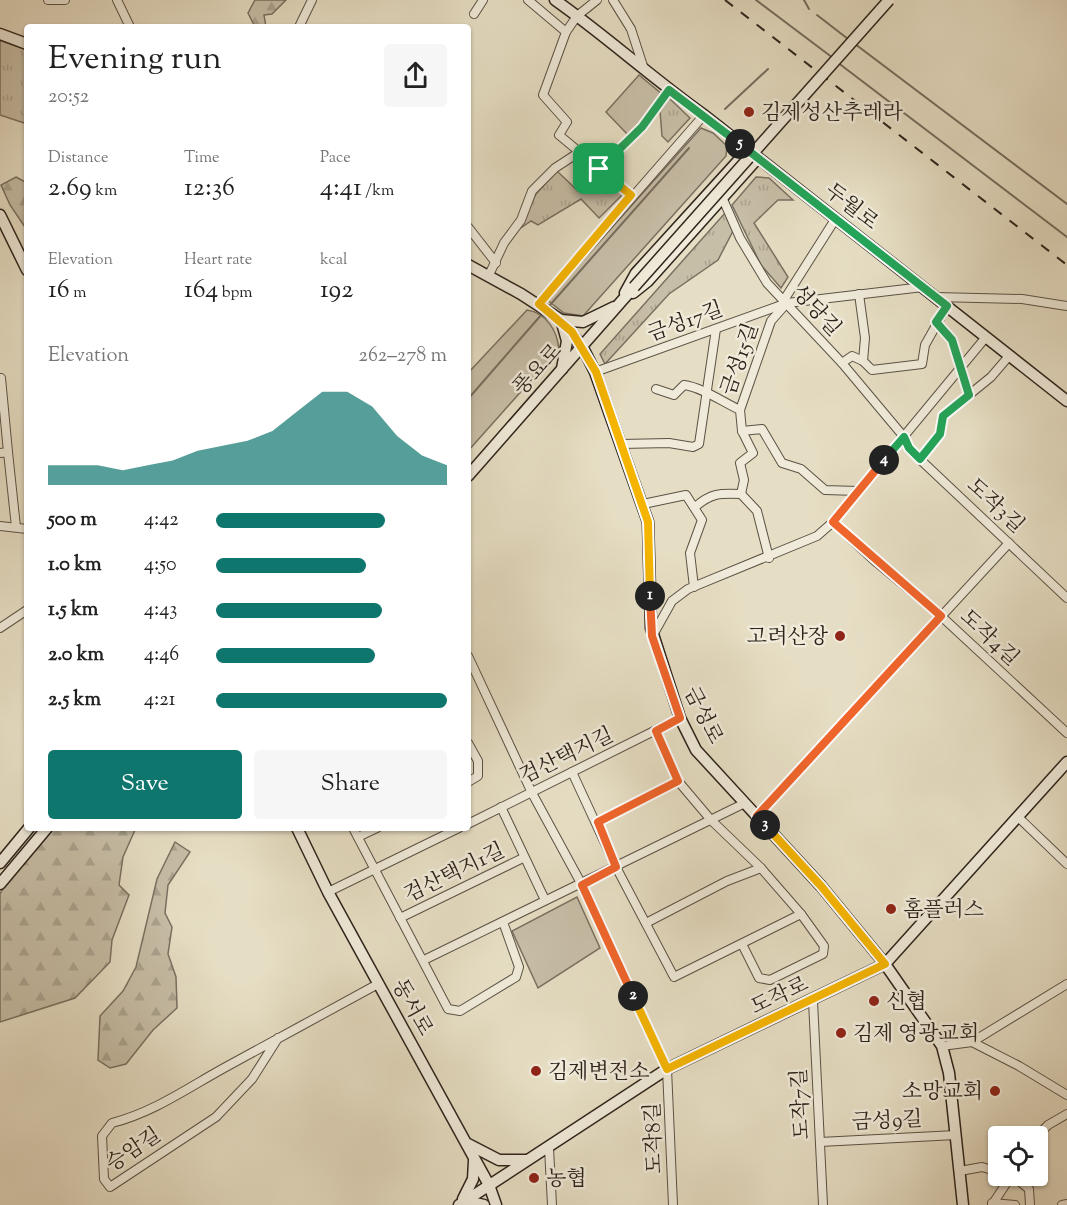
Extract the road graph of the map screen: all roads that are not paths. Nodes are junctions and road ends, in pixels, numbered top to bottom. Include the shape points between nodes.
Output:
1 (48, 0) edge
2 (65, 0) edge
3 (117, 0) edge
4 (312, 0) edge
5 (483, 0) edge
6 (528, 0) edge
7 (555, 0) edge
8 (597, 0) edge
9 (613, 0) edge
10 (889, 0) edge
11 (474, 14) dead end
12 (578, 16) junction
13 (129, 24) edge
14 (300, 24) edge
15 (566, 32) junction
16 (0, 34) edge
17 (24, 43) edge
18 (643, 66) junction
19 (669, 90) junction
20 (704, 114) junction
21 (748, 150) junction
22 (578, 153) junction
23 (758, 158) junction
24 (599, 169) junction
25 (631, 195) junction
26 (723, 197) junction
27 (0, 214) edge
28 (836, 218) junction
29 (471, 231) edge
30 (496, 263) junction
31 (24, 264) edge
32 (471, 266) edge
33 (489, 275) junction
34 (923, 286) junction
35 (859, 294) junction
36 (936, 297) junction
37 (785, 301) junction
38 (620, 303) junction
39 (539, 304) junction
40 (947, 306) junction
41 (1067, 306) edge
42 (561, 320) junction
43 (936, 322) junction
44 (716, 329) junction
45 (986, 337) junction
46 (583, 348) junction
47 (1010, 356) junction
48 (863, 361) junction
49 (842, 363) junction
50 (959, 369) junction
51 (561, 370) junction
52 (596, 372) junction
53 (1, 378) edge
54 (656, 389) dead end
55 (706, 395) junction
56 (969, 395) junction
57 (1067, 401) edge
58 (740, 410) junction
59 (742, 431) junction
60 (904, 437) junction
61 (621, 444) junction
62 (4, 452) edge
63 (920, 459) junction
64 (471, 473) edge
65 (858, 491) junction
66 (741, 494) junction
67 (643, 504) junction
68 (695, 507) junction
69 (833, 522) junction
70 (0, 526) edge
71 (16, 527) junction
72 (24, 528) edge
73 (1009, 543) junction
74 (769, 558) junction
75 (694, 587) junction
76 (1067, 598) edge
77 (24, 612) edge
78 (941, 616) junction
79 (0, 628) edge
80 (652, 636) junction
81 (471, 668) edge
82 (680, 718) junction
83 (656, 731) junction
84 (1067, 733) edge
85 (471, 748) edge
86 (1067, 762) edge
87 (572, 772) junction
88 (471, 780) edge
89 (678, 781) junction
90 (532, 792) junction
91 (745, 803) junction
92 (501, 807) junction
93 (757, 816) junction
94 (1018, 817) junction
95 (711, 820) junction
96 (471, 822) edge
97 (598, 822) junction
98 (27, 831) edge
99 (44, 831) edge
100 (298, 831) edge
101 (355, 831) edge
102 (371, 831) edge
103 (452, 831) edge
104 (358, 837) junction
105 (523, 858) junction
106 (0, 863) edge
107 (1067, 864) edge
108 (616, 867) junction
109 (761, 868) junction
110 (373, 869) junction
111 (0, 884) edge
112 (582, 885) junction
113 (328, 892) junction
114 (545, 900) junction
115 (801, 914) junction
116 (400, 918) junction
117 (503, 922) junction
118 (646, 923) junction
119 (742, 944) junction
120 (424, 960) junction
121 (885, 964) junction
122 (378, 984) junction
123 (1067, 984) edge
124 (813, 1001) junction
125 (278, 1038) junction
126 (972, 1042) junction
127 (942, 1046) junction
128 (667, 1069) junction
129 (1067, 1095) edge
130 (1067, 1114) edge
131 (1047, 1126) edge
132 (956, 1135) junction
133 (820, 1142) junction
134 (467, 1144) junction
135 (549, 1148) junction
136 (473, 1155) junction
137 (529, 1159) junction
138 (988, 1169) edge
139 (960, 1172) junction
140 (489, 1185) junction
141 (1005, 1186) edge
142 (1025, 1186) edge
143 (992, 1204) edge
144 (1067, 1204) edge
145 (459, 1205) edge
146 (484, 1205) edge
147 (496, 1205) edge
148 (552, 1205) edge
149 (673, 1205) edge
150 (823, 1205) edge
151 (963, 1205) edge
152 (1015, 1205) edge
153 (1030, 1205) edge
154 (1062, 1205) edge

1 - 2 street
3 - 13 street
4 - 14 street
5 - 11 street
6 - 15 street
7 - 12 main road, 두월로
8 - 12 street
9 - 18 street, 두월로 via 631,29
10 - 38 main road, 풍요로, bridge
12 - 15 street
12 - 18 main road, 두월로
15 - 22 street via 543,95 567,122 560,135
16 - 17 main road
18 - 19 main road, 두월로
19 - 20 main road, 두월로
19 - 24 street via 642,127
20 - 21 main road, 두월로
20 - 25 street
21 - 23 main road, 두월로
21 - 38 main road via 636,273
22 - 24 street
22 - 30 street via 555,168 532,191
23 - 26 main road
23 - 28 main road, 두월로
24 - 25 street
25 - 39 street
26 - 37 street, 성당길 via 756,265
26 - 38 main road via 648,280
27 - 31 main road
28 - 34 main road, 두월로
28 - 37 street, 금성15길
29 - 30 street
30 - 33 street
32 - 33 main road, 금성로
33 - 39 main road, 금성로
34 - 35 street, 금성17길
34 - 36 main road, 두월로
35 - 37 street, 금성17길
35 - 48 street via 865,338
36 - 40 main road, 두월로
36 - 41 street via 1022,299
37 - 44 street, 금성17길
37 - 49 street, 성당길
37 - 58 street, 금성15길 via 771,321
38 - 42 main road via 583,322
38 - 46 main road, 풍요로
39 - 42 main road, 금성로
40 - 43 street
40 - 45 main road, 두월로
42 - 46 main road, 금성로
42 - 51 main road via 567,341
43 - 48 street via 921,364 872,370
43 - 50 street via 952,340
44 - 52 street, 금성17길
44 - 55 street
45 - 47 main road, 두월로
45 - 50 street
46 - 51 main road, 풍요로
46 - 52 main road, 금성로
47 - 56 street
47 - 57 main road, 두월로
48 - 49 street via 852,356
49 - 60 street, 성당길
50 - 56 street
50 - 60 street
51 - 64 main road, 풍요로
52 - 61 main road, 금성로
53 - 62 street
54 - 55 street via 674,395 684,385
55 - 58 street
55 - 61 street via 699,444
56 - 63 street via 943,416 940,434
58 - 59 street, 금성15길
59 - 65 street via 762,429 782,463 801,469 825,490
59 - 66 street, 금성15길 via 753,453 740,463 744,480
60 - 63 street, 도작3길
60 - 65 street
61 - 67 main road, 금성로
62 - 71 street
63 - 73 street, 도작3길
65 - 69 street
66 - 68 street via 717,493
66 - 74 street via 757,511
67 - 68 street via 686,495
67 - 80 main road, 금성로 via 650,544
68 - 75 street via 702,520 690,553
69 - 74 street via 818,536
69 - 78 street, 도작4길
70 - 71 street
71 - 72 street
73 - 76 street, 도작3길
73 - 78 street
74 - 75 street
75 - 80 street via 672,601
77 - 79 street
78 - 84 street, 도작4길
78 - 93 street
80 - 82 main road, 금성로
81 - 90 street
82 - 83 street, 검산택지길
82 - 91 main road, 금성로 via 696,750
83 - 87 street, 검산택지길
83 - 89 street
85 - 88 street via 478,761 478,776
86 - 94 main road, 도작로
87 - 90 street, 검산택지길
87 - 97 street
89 - 95 street
89 - 97 street
90 - 92 street, 검산택지길
90 - 112 street
91 - 93 main road, 금성로
91 - 95 street
92 - 96 street, 검산택지길
92 - 105 street, 검산택지1길
93 - 121 main road, 금성로
94 - 107 street
94 - 121 main road, 도작로
95 - 108 street
95 - 109 street
97 - 108 street
98 - 106 main road
99 - 111 main road
100 - 113 main road, 동서로
101 - 104 street, 검산택지1길
102 - 104 street
103 - 110 street
104 - 110 street, 검산택지1길
105 - 114 street, 검산택지1길
105 - 116 street, 검산택지1길
108 - 112 street
108 - 118 street
109 - 115 street
109 - 118 street
110 - 113 street
110 - 116 street, 검산택지1길
112 - 114 street
112 - 128 street
113 - 122 main road, 동서로
114 - 117 street
115 - 119 street
115 - 119 street via 824,946 823,954 770,980 759,978
116 - 120 street, 검산택지1길
117 - 120 street
117 - 120 street, 검산택지1길 via 519,967 516,977 460,1011 448,1009
118 - 119 street via 674,977
121 - 124 main road, 도작로
121 - 127 main road, 금성로
122 - 125 street, 승암길
122 - 134 main road, 동서로
123 - 126 street
124 - 128 main road, 도작로
124 - 133 street, 도작7길
125 - 125 street, 승암길 via 252,1079 216,1117 110,1188 104,1179 102,1136 112,1123 140,1116
126 - 127 street
126 - 129 street
127 - 132 main road, 금성로
128 - 135 main road, 도작로
128 - 149 street, 도작8길
130 - 131 street
132 - 133 street, 금성9길
132 - 139 main road, 금성로
133 - 150 street, 도작7길
134 - 136 main road, 동서로
134 - 137 main road via 499,1160
135 - 137 main road, 도작로
135 - 148 street
136 - 140 main road, 동서로
136 - 145 main road via 473,1179
137 - 140 main road, 도작로
138 - 139 street
139 - 151 main road, 금성로
140 - 145 main road, 도작로
140 - 147 main road, 동서로
141 - 143 street
142 - 153 street via 1029,1189
143 - 152 street
144 - 154 street
145 - 146 main road

